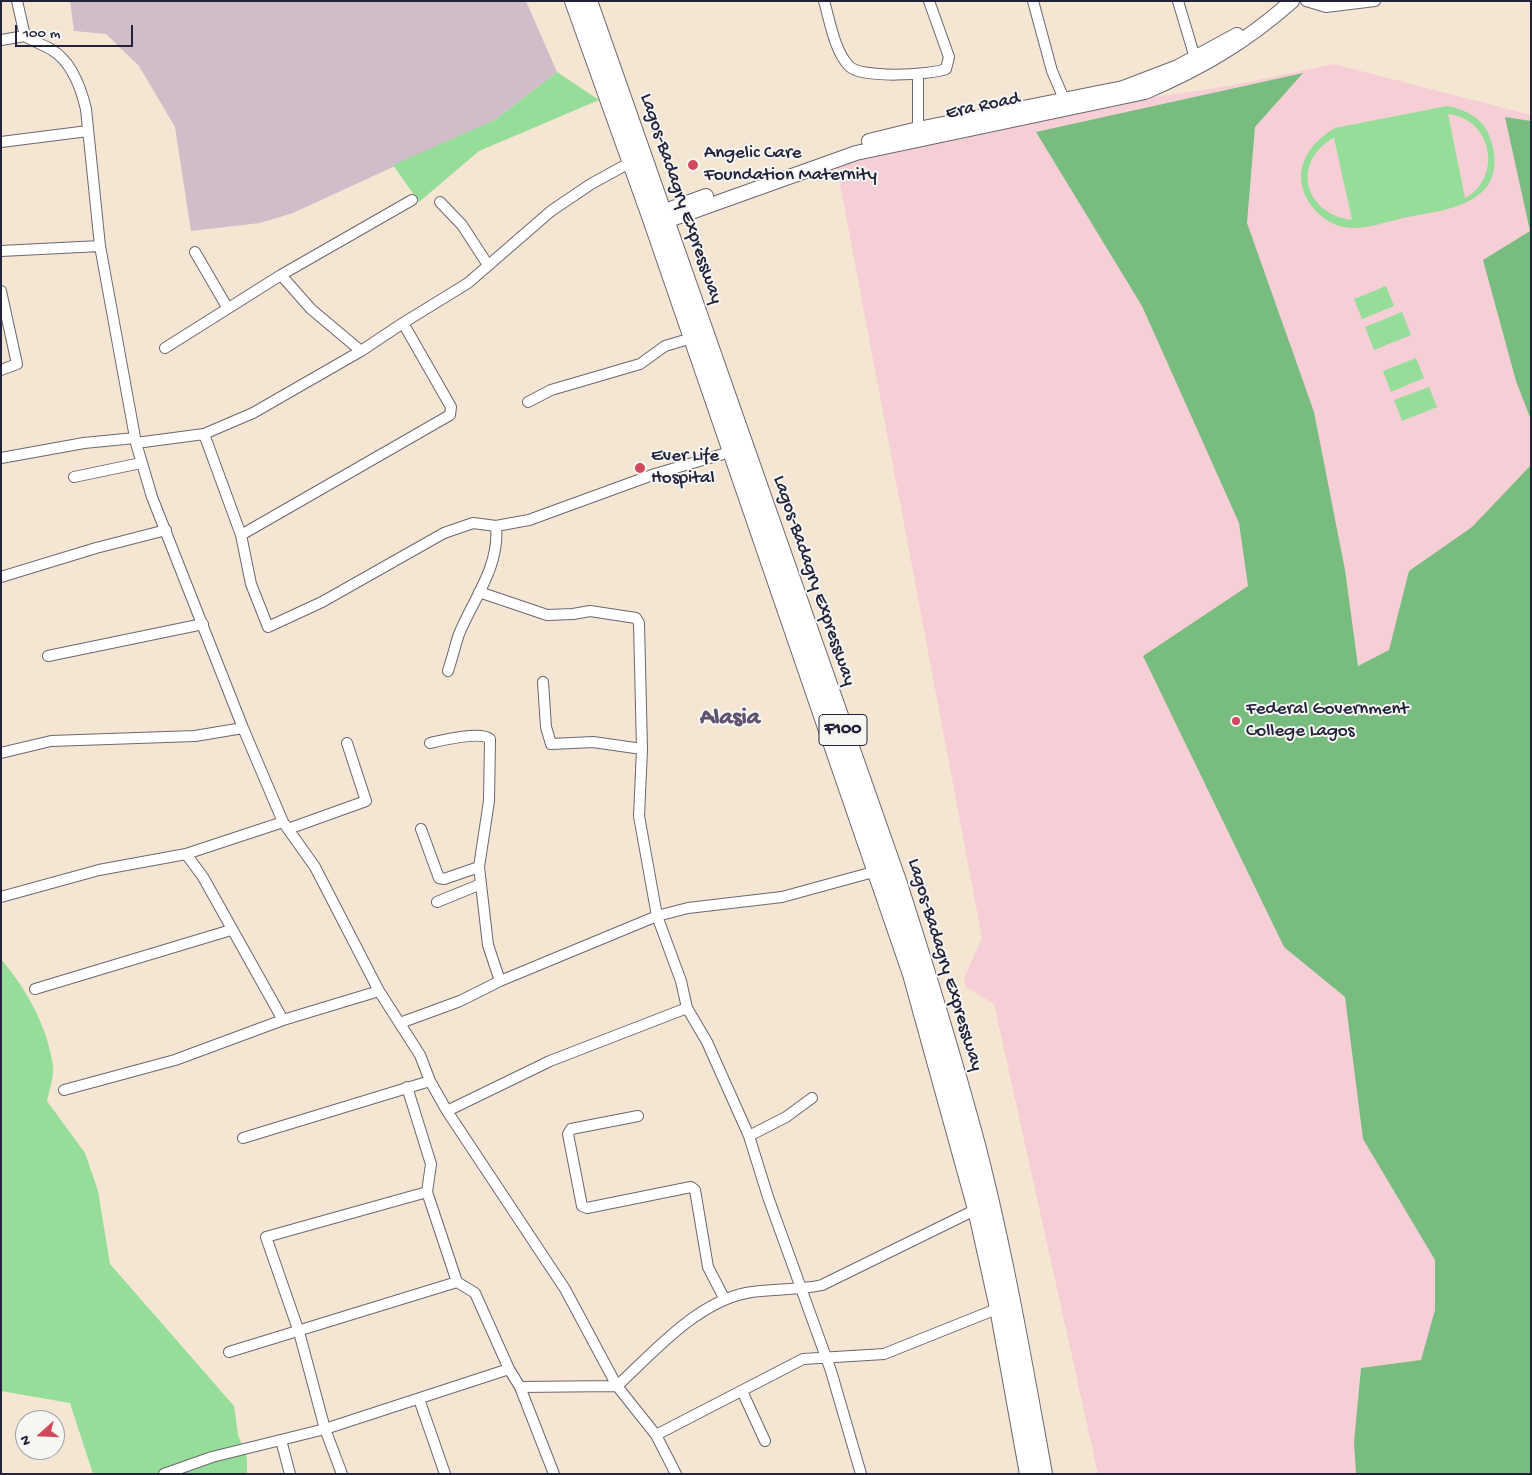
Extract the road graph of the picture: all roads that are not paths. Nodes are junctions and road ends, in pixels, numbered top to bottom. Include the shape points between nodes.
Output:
1 (17, 1) edge
2 (574, 1) edge
3 (588, 1) edge
4 (824, 1) edge
5 (929, 1) edge
6 (1033, 1) edge
7 (1178, 1) edge
8 (1278, 1) edge
9 (1292, 1) edge
10 (1306, 1) edge
11 (1375, 1) edge
12 (1247, 33) junction
13 (25, 36) junction
14 (1, 40) edge
15 (1195, 58) junction
16 (918, 75) junction
17 (1064, 99) junction
18 (918, 129) junction
19 (88, 131) junction
20 (1, 142) edge
21 (631, 162) junction
22 (412, 200) dead end
23 (440, 202) dead end
24 (664, 216) junction
25 (100, 246) junction
26 (1, 251) edge
27 (195, 252) dead end
28 (488, 265) junction
29 (281, 275) junction
30 (1, 291) edge
31 (227, 307) junction
32 (403, 322) junction
33 (692, 338) junction
34 (164, 348) dead end
35 (361, 352) junction
36 (1, 370) edge
37 (528, 402) dead end
38 (204, 434) junction
39 (136, 441) junction
40 (730, 452) junction
41 (1, 458) edge
42 (141, 463) junction
43 (74, 477) dead end
44 (496, 526) junction
45 (166, 530) junction
46 (241, 535) junction
47 (1, 577) edge
48 (479, 592) junction
49 (203, 624) junction
50 (48, 656) dead end
51 (448, 671) dead end
52 (543, 682) dead end
53 (243, 728) junction
54 (347, 743) dead end
55 (430, 743) dead end
56 (642, 749) junction
57 (1, 753) edge
58 (286, 826) junction
59 (421, 829) dead end
60 (186, 854) junction
61 (480, 867) junction
62 (877, 871) junction
63 (481, 884) junction
64 (1, 898) edge
65 (437, 902) dead end
66 (657, 916) junction
67 (231, 930) junction
68 (500, 980) junction
69 (35, 989) dead end
70 (379, 991) junction
71 (688, 1008) junction
72 (283, 1020) junction
73 (400, 1023) junction
74 (430, 1081) junction
75 (407, 1087) junction
76 (64, 1090) dead end
77 (812, 1098) dead end
78 (447, 1111) junction
79 (638, 1116) dead end
80 (749, 1136) junction
81 (243, 1138) dead end
82 (427, 1192) junction
83 (977, 1208) junction
84 (457, 1282) junction
85 (803, 1289) junction
86 (724, 1298) junction
87 (999, 1308) junction
88 (299, 1332) junction
89 (229, 1352) dead end
90 (826, 1358) junction
91 (509, 1369) junction
92 (617, 1386) junction
93 (520, 1387) junction
94 (742, 1391) junction
95 (419, 1399) junction
96 (325, 1429) junction
97 (656, 1435) junction
98 (281, 1440) junction
99 (765, 1441) dead end
100 (164, 1474) edge
101 (290, 1474) edge
102 (342, 1474) edge
103 (445, 1474) edge
104 (554, 1474) edge
105 (676, 1474) edge
106 (861, 1474) edge
107 (1029, 1474) edge
108 (1043, 1474) edge

1 - 13 street
2 - 21 highway, Lagos-Badagry Expressway / F100
3 - 24 highway, Lagos-Badagry Expressway / F100
4 - 16 street via 842,57 850,68
5 - 16 street via 949,57 946,69
6 - 17 street via 1052,70
7 - 15 street
8 - 12 main road
9 - 12 main road, Era Road
10 - 11 street via 1326,7
12 - 15 main road
12 - 24 main road, Era Road via 1203,66 1145,92 856,153
13 - 14 street
13 - 19 street via 53,50 73,72 86,109
15 - 17 main road via 1123,88
16 - 18 street
17 - 18 main road
18 - 24 main road via 826,154
19 - 20 street
19 - 25 street
21 - 28 street via 551,211
21 - 33 highway, Lagos-Badagry Expressway / F100
22 - 29 street
23 - 28 street via 462,225
24 - 108 highway, Lagos-Badagry Expressway / F100 via 934,995 974,1138 1023,1356
25 - 26 street
25 - 39 street
27 - 31 street
28 - 32 street via 468,283
29 - 31 street
29 - 35 street via 311,309
30 - 36 street via 17,364
31 - 34 street
32 - 35 street
32 - 46 street via 451,407 450,415
33 - 37 street via 665,346 640,364 551,390
33 - 40 highway, Lagos-Badagry Expressway / F100
35 - 38 street via 253,413
38 - 39 street
38 - 46 street
39 - 41 street via 84,442
39 - 42 street
40 - 44 street via 656,474 529,520
40 - 62 highway, Lagos-Badagry Expressway / F100
42 - 43 street
42 - 45 street
44 - 46 street via 473,523 444,533 339,592 268,627 251,584
44 - 48 street via 497,550
45 - 47 street
45 - 49 street
48 - 51 street via 459,634
48 - 56 street via 547,615 590,611 636,618 639,623
49 - 50 street
49 - 53 street
52 - 56 street via 546,727 551,744 593,742
53 - 57 street via 194,736 50,741
53 - 58 street
54 - 58 street via 366,801
55 - 61 street via 471,736 490,739 489,801
56 - 66 street via 639,816
58 - 60 street
58 - 70 street via 315,867
59 - 61 street via 440,878
60 - 64 street via 99,870
60 - 67 street
61 - 63 street
62 - 66 street via 782,897 688,908
62 - 83 highway, Lagos-Badagry Expressway / F100 via 912,974
63 - 65 street
63 - 68 street via 488,944
66 - 68 street
66 - 71 street
67 - 69 street
67 - 72 street
68 - 73 street via 460,1001
70 - 72 street
70 - 73 street
71 - 78 street via 550,1061
71 - 80 street via 707,1042
72 - 76 street via 175,1060
73 - 74 street via 420,1055
74 - 75 street
74 - 78 street
75 - 81 street
75 - 82 street via 431,1164
77 - 80 street via 786,1117
78 - 92 street via 565,1289
79 - 86 street via 571,1129 568,1134 582,1206 587,1208 692,1187 696,1190 708,1267
80 - 85 street
82 - 84 street
82 - 88 street via 266,1237
83 - 85 street via 858,1269 822,1285
83 - 87 highway, Lagos-Badagry Expressway / F100
84 - 88 street
84 - 91 street via 475,1293
85 - 86 street via 746,1292
85 - 90 street
86 - 92 street via 702,1311
87 - 90 street via 884,1354
87 - 107 highway, Lagos-Badagry Expressway / F100
88 - 89 street
88 - 96 street
90 - 94 street via 803,1360
90 - 106 street
91 - 93 street
91 - 95 street
92 - 93 street
92 - 97 street
93 - 104 street
94 - 97 street
94 - 99 street
95 - 96 street
95 - 103 street
96 - 98 street
96 - 102 street
97 - 105 street
98 - 100 street via 212,1457
98 - 101 street

